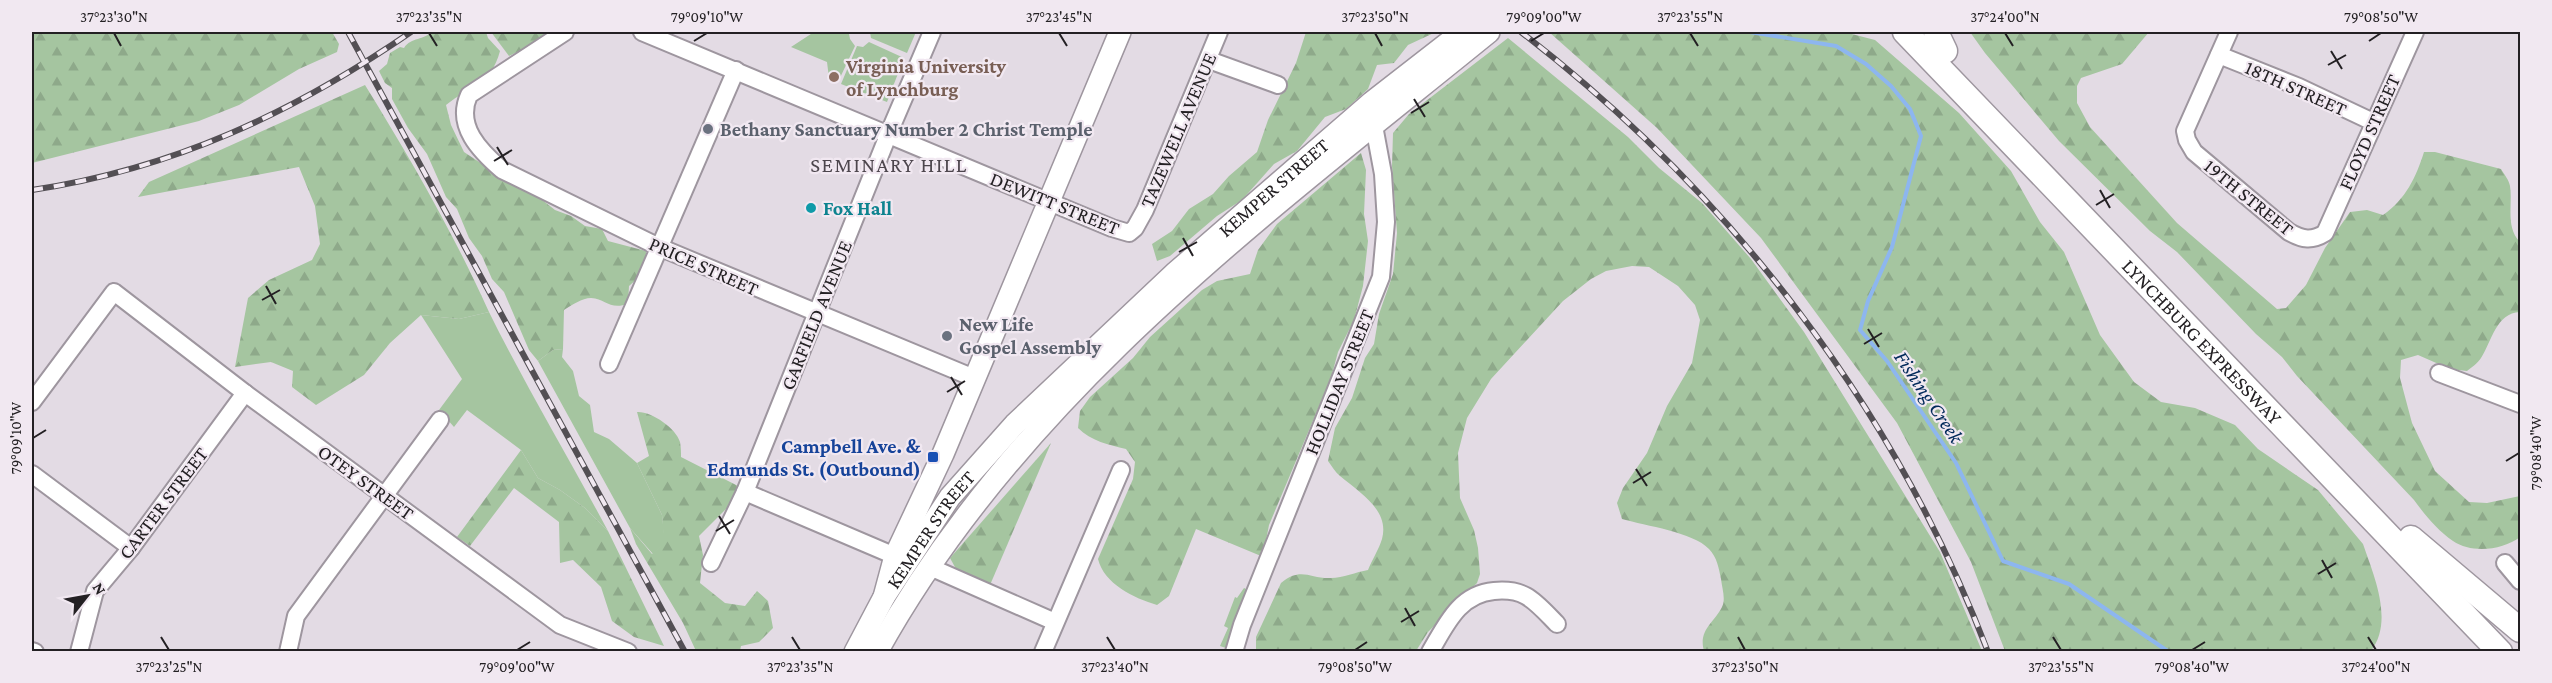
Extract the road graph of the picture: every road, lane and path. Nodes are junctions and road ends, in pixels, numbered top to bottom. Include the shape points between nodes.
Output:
1 (565, 32) edge
2 (642, 32) edge
3 (932, 32) edge
4 (1120, 32) edge
5 (1219, 32) edge
6 (1462, 32) edge
7 (1489, 32) edge
8 (1889, 32) edge
9 (1905, 32) edge
10 (1926, 32) edge
11 (2229, 32) edge
12 (2415, 32) edge
13 (1940, 41) edge
14 (2219, 55) junction
15 (1209, 60) junction
16 (736, 70) junction
17 (1278, 85) dead end
18 (1971, 100) junction
19 (1372, 113) junction
20 (2373, 122) junction
21 (889, 133) junction
22 (1050, 202) junction
23 (1135, 228) joint
24 (2325, 233) joint
25 (659, 247) junction
26 (816, 314) junction
27 (609, 364) dead end
28 (2439, 373) dead end
29 (974, 378) junction
30 (245, 393) junction
31 (32, 402) edge
32 (2520, 404) edge
33 (440, 420) dead end
34 (1121, 470) dead end
35 (32, 474) edge
36 (934, 475) junction
37 (745, 492) junction
38 (384, 496) junction
39 (951, 497) junction
40 (968, 513) junction
41 (2411, 538) junction
42 (131, 548) junction
43 (895, 556) junction
44 (2505, 563) dead end
45 (711, 564) dead end
46 (930, 567) junction
47 (2520, 581) edge
48 (884, 597) junction
49 (1055, 622) junction
50 (1557, 624) dead end
51 (2520, 630) edge
52 (79, 651) edge
53 (288, 651) edge
54 (628, 651) edge
55 (855, 651) edge
56 (877, 651) edge
57 (1043, 651) edge
58 (1234, 651) edge
59 (1430, 651) edge
60 (2500, 651) edge
61 (2520, 651) edge

1 - 25 street, PRICE STREET via 469,95 464,115 467,127 485,155 502,170
2 - 16 street, DEWITT STREET
3 - 21 street, GARFIELD AVENUE
4 - 22 main road
5 - 15 street, TAZEWELL AVENUE
6 - 19 main road, KEMPER STREET
7 - 19 main road, KEMPER STREET
8 - 18 highway
9 - 18 highway, LYNCHBURG EXPRESSWAY
10 - 13 highway, LYNCHBURG EXPRESSWAY
11 - 14 street
12 - 20 street, FLOYD STREET
13 - 41 highway, LYNCHBURG EXPRESSWAY
14 - 20 street, 18TH STREET
14 - 24 street, 19TH STREET via 2185,131 2194,152 2289,232 2301,239 2315,239
15 - 17 street
15 - 23 street, TAZEWELL AVENUE
16 - 21 street, DEWITT STREET
16 - 25 street
18 - 60 highway, LYNCHBURG EXPRESSWAY
19 - 39 main road, KEMPER STREET via 1121,322 1015,424
19 - 40 main road, KEMPER STREET via 1055,408
19 - 58 street, HOLLIDAY STREET via 1383,174 1386,222 1381,277
20 - 24 street, FLOYD STREET
21 - 22 street, DEWITT STREET
21 - 26 street, GARFIELD AVENUE
22 - 23 street, DEWITT STREET via 1112,228 1129,233
22 - 29 main road
25 - 26 street, PRICE STREET
25 - 27 street
26 - 29 street, PRICE STREET
26 - 37 street, GARFIELD AVENUE
28 - 32 street
29 - 36 main road
30 - 31 street, OTEY STREET via 114,292
30 - 38 street, OTEY STREET
30 - 42 street, CARTER STREET
33 - 38 street
34 - 49 street
35 - 42 street
36 - 39 main road
36 - 43 main road
37 - 43 street
37 - 45 street, GARFIELD AVENUE
38 - 53 street via 296,616
38 - 54 street, OTEY STREET via 560,625
39 - 40 main road
39 - 48 main road, KEMPER STREET
40 - 46 main road, KEMPER STREET
41 - 51 highway
41 - 61 highway, LYNCHBURG EXPRESSWAY
42 - 52 street, CARTER STREET via 95,591
43 - 48 main road
44 - 47 street
46 - 49 street
46 - 56 main road, KEMPER STREET
48 - 55 main road
49 - 57 street
50 - 59 street via 1527,596 1506,590 1487,591 1468,598 1455,611

